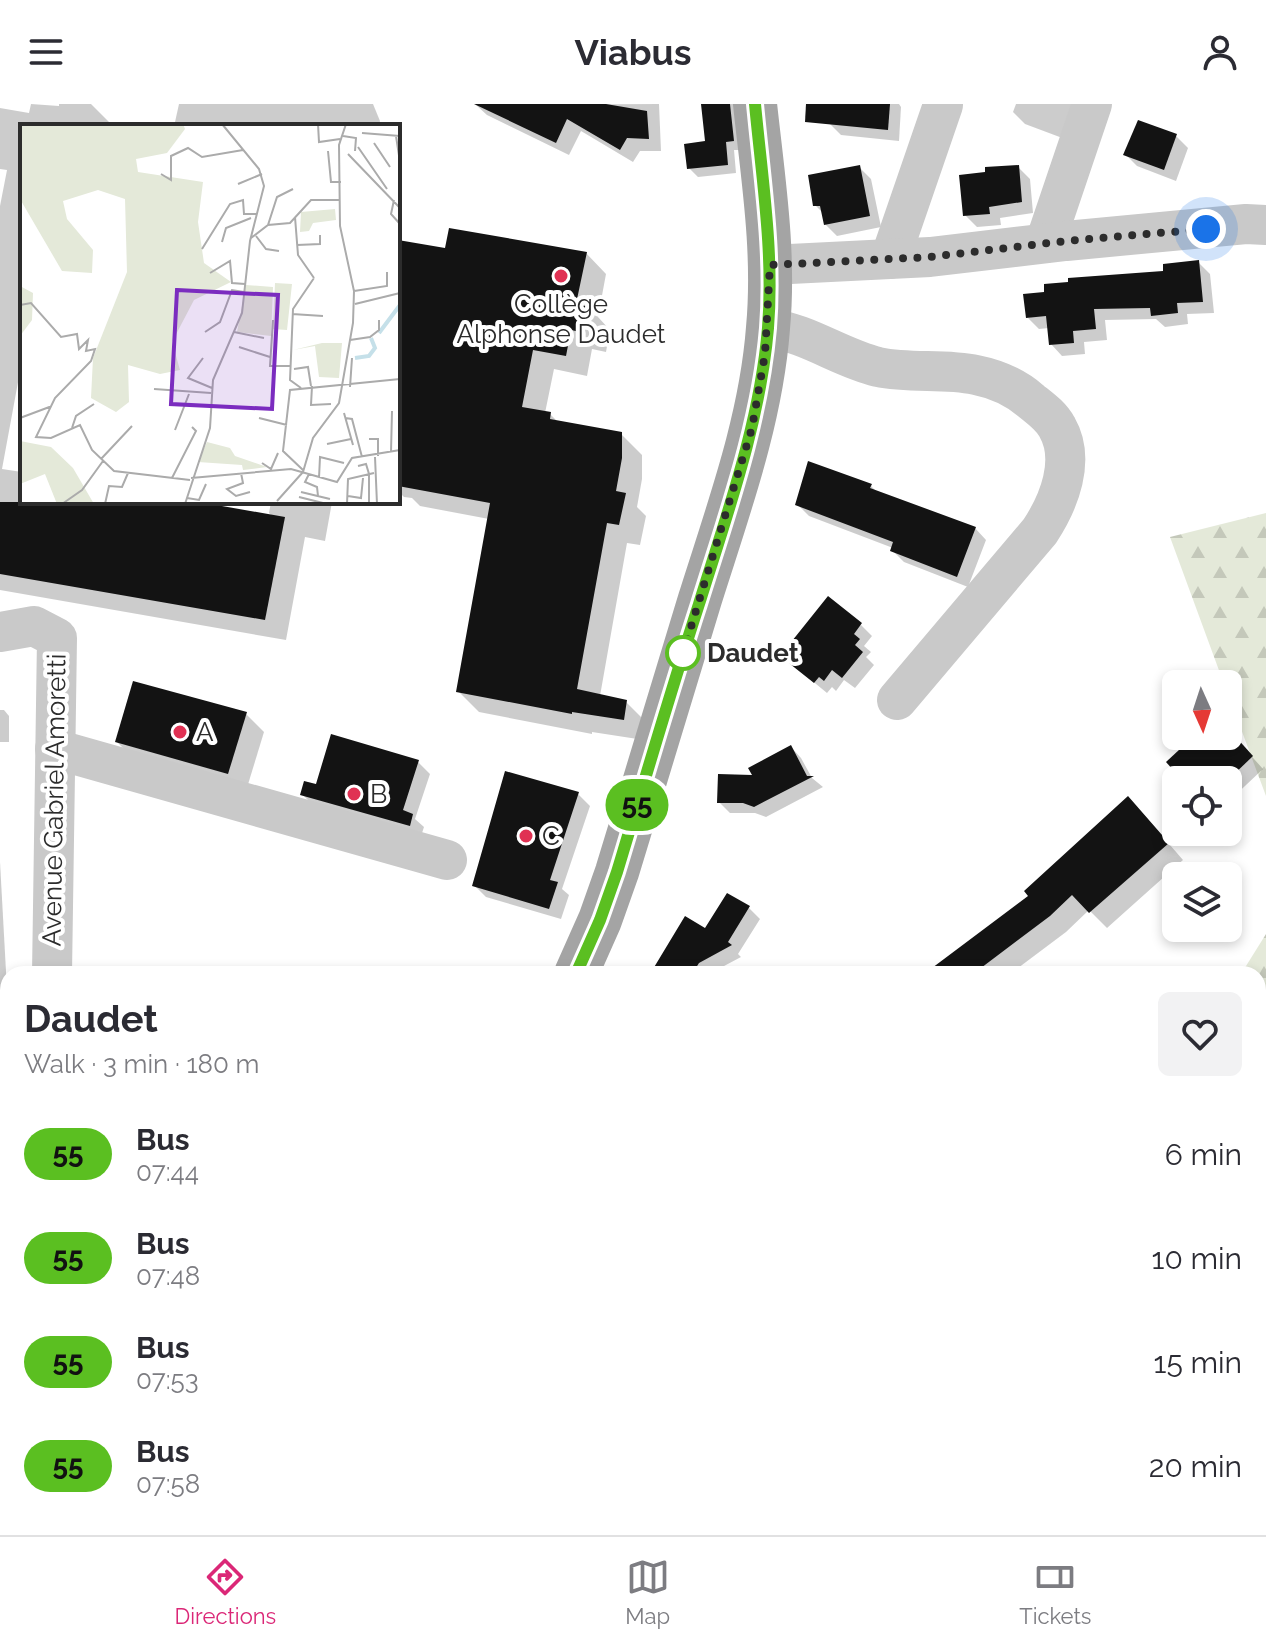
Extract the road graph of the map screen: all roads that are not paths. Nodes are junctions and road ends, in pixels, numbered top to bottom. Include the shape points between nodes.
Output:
1 (755, 104) edge
2 (1092, 104) edge
3 (943, 105) edge
4 (1266, 225) edge
5 (1045, 243) junction
6 (890, 259) junction
7 (770, 265) junction
8 (768, 328) junction
9 (0, 632) edge
10 (897, 700) dead end
11 (55, 749) junction
12 (447, 860) dead end
13 (52, 966) edge
14 (580, 966) edge

1 - 7 main road
2 - 5 street
3 - 6 street
4 - 5 street
5 - 6 street
6 - 7 street
7 - 8 main road
8 - 10 street via 887,369 995,380 1048,414 1063,441 1062,487 1050,517
8 - 14 main road via 752,428 725,522 617,872
9 - 11 street, Avenue Gabriel Amoretti via 34,626 57,638
11 - 12 street
11 - 13 street, Avenue Gabriel Amoretti

